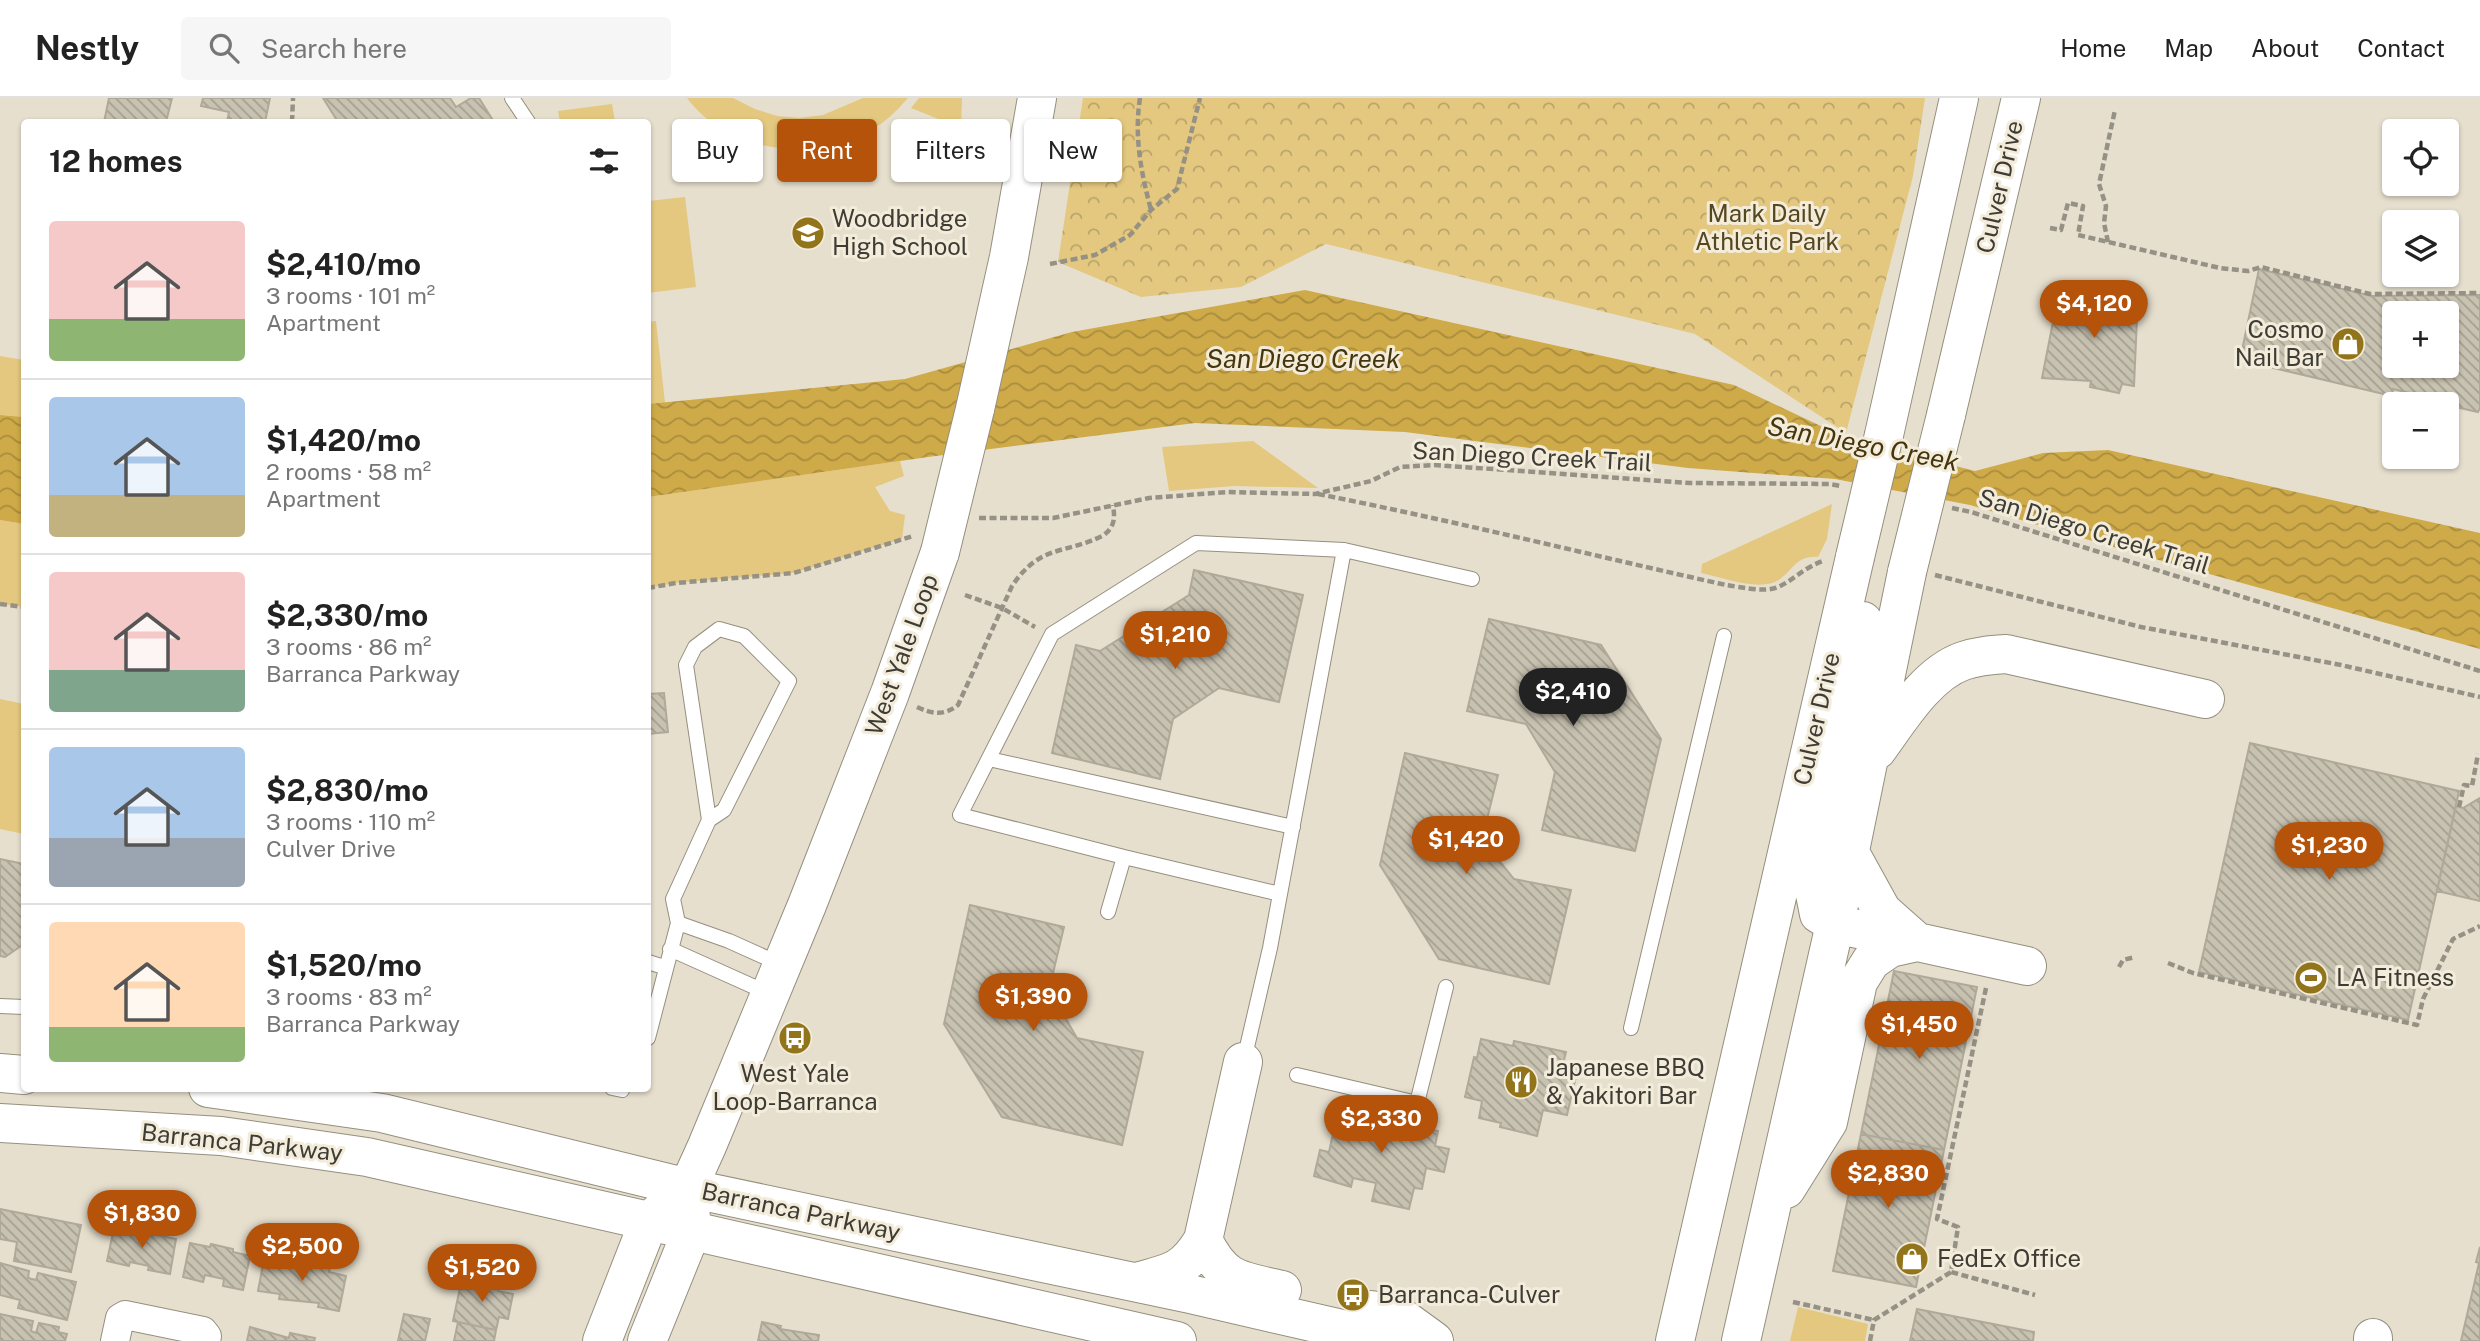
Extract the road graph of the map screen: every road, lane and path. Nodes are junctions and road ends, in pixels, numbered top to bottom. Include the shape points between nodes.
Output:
1 (293, 98) edge
2 (512, 98) edge
3 (1037, 98) edge
4 (1140, 98) edge
5 (1200, 98) edge
6 (1959, 98) edge
7 (2021, 98) edge
8 (2115, 110) dead end
9 (292, 119) edge
10 (526, 119) edge
11 (1151, 210) junction
12 (2050, 228) dead end
13 (2108, 242) junction
14 (1050, 264) dead end
15 (2480, 293) edge
16 (1842, 486) dead end
17 (1315, 494) junction
18 (1113, 505) junction
19 (1945, 507) dead end
20 (973, 519) dead end
21 (933, 542) junction
22 (1344, 550) junction
23 (1908, 572) junction
24 (1850, 575) junction
25 (1472, 579) dead end
26 (651, 587) edge
27 (965, 595) dead end
28 (0, 604) edge
29 (21, 607) edge
30 (1002, 608) junction
31 (1027, 623) dead end
32 (1724, 636) dead end
33 (2480, 671) edge
34 (890, 693) junction
35 (2480, 697) edge
36 (2204, 699) dead end
37 (2478, 754) dead end
38 (989, 759) junction
39 (1868, 763) junction
40 (2459, 807) dead end
41 (709, 820) junction
42 (1293, 827) junction
43 (1850, 853) junction
44 (1124, 857) junction
45 (1280, 894) junction
46 (1108, 912) dead end
47 (678, 923) junction
48 (1835, 924) junction
49 (2480, 926) edge
50 (1917, 943) junction
51 (670, 949) junction
52 (2135, 957) dead end
53 (2168, 962) dead end
54 (651, 963) edge
55 (2027, 966) dead end
56 (664, 967) junction
57 (2119, 967) dead end
58 (776, 979) junction
59 (1986, 986) dead end
60 (1446, 987) dead end
61 (0, 1006) edge
62 (21, 1007) edge
63 (651, 1025) edge
64 (1631, 1028) dead end
65 (1243, 1062) joint
66 (0, 1073) edge
67 (21, 1074) edge
68 (1297, 1075) dead end
69 (243, 1092) edge
70 (0, 1123) edge
71 (688, 1188) junction
72 (1770, 1214) junction
73 (649, 1221) junction
74 (692, 1230) junction
75 (1203, 1240) junction
76 (1951, 1272) junction
77 (1134, 1283) junction
78 (2035, 1295) dead end
79 (1793, 1302) dead end
80 (1874, 1320) junction
81 (115, 1341) edge
82 (206, 1341) edge
83 (602, 1341) edge
84 (648, 1341) edge
85 (1177, 1341) edge
86 (1394, 1341) edge
87 (1434, 1341) edge
88 (1675, 1341) edge
89 (1741, 1341) edge
90 (1870, 1341) edge

1 - 9 path
2 - 10 lane
3 - 21 main road, West Yale Loop, bridge via 1009,257
4 - 11 path via 1140,169
5 - 11 path via 1177,189
6 - 24 main road, Culver Drive, bridge
7 - 23 main road, Culver Drive, bridge
8 - 13 path via 2099,184 2106,206
11 - 14 path via 1130,235 1095,255
12 - 13 path via 2061,230 2068,203 2083,206 2078,235
13 - 15 path via 2220,268 2248,271 2261,267 2370,294
16 - 17 path, San Diego Creek Trail via 1690,483 1435,466 1400,467 1371,481
17 - 18 path, San Diego Creek Trail via 1228,492
17 - 24 path, San Diego Creek Trail via 1726,585 1777,588 1807,566 1826,560
18 - 20 path, San Diego Creek Trail via 1053,518
18 - 30 path via 1115,520 1110,530 1030,564
19 - 33 path, San Diego Creek Trail
21 - 26 path via 794,573
21 - 34 main road, West Yale Loop
22 - 25 lane
22 - 38 lane via 1196,543 1052,634
22 - 42 lane
23 - 35 path via 1947,577 2141,627
23 - 39 main road, Culver Drive
24 - 48 main road via 1864,630 1813,884 1819,914
24 - 88 main road, Culver Drive
27 - 30 path
28 - 29 path
30 - 31 path
30 - 34 path via 958,705 951,711 927,712
32 - 64 lane
34 - 58 main road, West Yale Loop
36 - 39 main road via 2006,654 1979,656 1943,672 1910,703
37 - 40 path via 2472,786 2464,785
38 - 42 lane
38 - 44 lane via 960,815
39 - 43 main road, Culver Drive
41 - 41 lane via 724,810 789,681 744,636 719,629 695,647 686,665
41 - 47 lane via 673,899
42 - 45 lane
43 - 48 main road, Culver Drive
43 - 50 main road via 1882,911
44 - 45 lane
44 - 46 lane
45 - 65 lane
47 - 51 lane
47 - 58 lane via 729,941
48 - 50 main road
48 - 72 main road, Culver Drive
49 - 53 path via 2453,939 2423,999 2417,1025 2193,973
50 - 55 main road
50 - 72 main road via 1893,946 1880,954 1858,982 1828,1122
51 - 56 lane
51 - 58 lane
52 - 57 path via 2123,960
54 - 56 lane
56 - 63 lane
58 - 71 main road, West Yale Loop
59 - 76 path via 1937,1219 1958,1227
60 - 68 lane via 1417,1103
61 - 62 lane
65 - 75 main road
66 - 67 main road
69 - 71 main road, Barranca Parkway via 383,1108
70 - 73 main road, Barranca Parkway via 221,1136 367,1157
71 - 73 main road, West Yale Loop
71 - 74 main road, West Yale Loop
71 - 77 main road, Barranca Parkway
72 - 89 main road, Culver Drive
73 - 74 main road, Barranca Parkway
73 - 83 main road, West Yale Loop
74 - 84 main road, West Yale Loop
74 - 85 main road, Barranca Parkway
75 - 77 main road via 1185,1265
75 - 87 main road via 1215,1263 1232,1277 1401,1317
76 - 78 path
76 - 80 path
77 - 86 main road, Barranca Parkway
79 - 80 path
80 - 90 path
81 - 82 street via 120,1318 125,1315 203,1331

